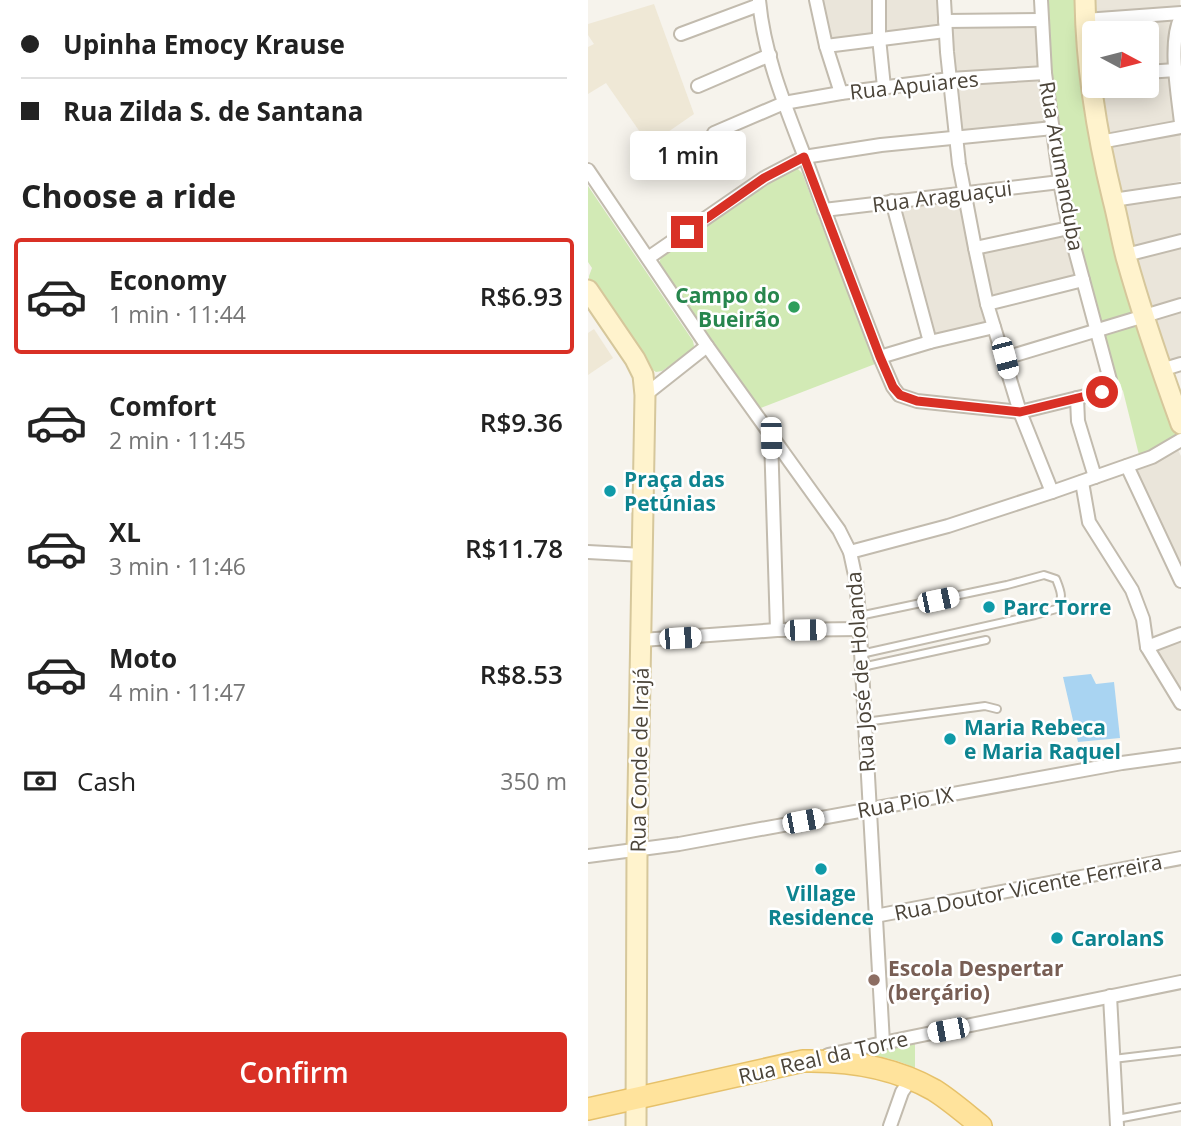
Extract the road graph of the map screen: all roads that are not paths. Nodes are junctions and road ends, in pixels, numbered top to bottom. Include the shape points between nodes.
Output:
1 (816, 0) edge
2 (879, 0) edge
3 (944, 0) edge
4 (1041, 0) edge
5 (759, 2) edge
6 (1085, 10) edge
7 (1181, 15) edge
8 (1041, 20) junction
9 (945, 26) junction
10 (681, 34) dead end
11 (880, 38) junction
12 (826, 46) junction
13 (770, 55) junction
14 (1176, 70) junction
15 (1159, 71) edge
16 (1045, 73) junction
17 (950, 79) junction
18 (698, 86) dead end
19 (884, 87) junction
20 (841, 93) junction
21 (1095, 98) edge
22 (785, 103) junction
23 (1181, 125) edge
24 (1053, 128) junction
25 (714, 133) dead end
26 (956, 137) junction
27 (1100, 142) junction
28 (804, 157) junction
29 (588, 170) edge
30 (1060, 182) junction
31 (1181, 190) edge
32 (964, 193) junction
33 (1113, 200) junction
34 (892, 201) junction
35 (824, 210) junction
36 (1069, 228) junction
37 (1181, 241) edge
38 (975, 248) junction
39 (1126, 255) junction
40 (648, 258) junction
41 (1083, 280) junction
42 (591, 299) edge
43 (987, 304) junction
44 (1181, 305) edge
45 (1143, 315) junction
46 (994, 327) junction
47 (1097, 329) junction
48 (930, 342) junction
49 (707, 346) junction
50 (880, 357) junction
51 (1005, 358) junction
52 (1181, 364) edge
53 (1161, 370) junction
54 (645, 395) junction
55 (1077, 398) junction
56 (1020, 412) junction
57 (1181, 424) edge
58 (771, 438) junction
59 (1181, 440) edge
60 (1127, 466) junction
61 (1095, 477) junction
62 (1082, 482) junction
63 (1052, 492) junction
64 (588, 552) edge
65 (850, 552) junction
66 (643, 555) junction
67 (1181, 581) edge
68 (859, 622) junction
69 (777, 630) junction
70 (1181, 634) edge
71 (642, 640) junction
72 (986, 640) dead end
73 (1147, 648) junction
74 (861, 661) junction
75 (1181, 703) edge
76 (997, 709) dead end
77 (865, 722) junction
78 (1181, 755) edge
79 (870, 808) junction
80 (637, 851) junction
81 (588, 856) edge
82 (1181, 858) edge
83 (875, 916) junction
84 (1181, 982) edge
85 (1110, 996) junction
86 (883, 1043) junction
87 (1181, 1051) edge
88 (1113, 1059) junction
89 (803, 1061) junction
90 (911, 1079) junction
91 (636, 1099) junction
92 (1181, 1107) edge
93 (588, 1109) edge
94 (1116, 1122) edge
95 (636, 1126) edge
96 (890, 1126) edge
97 (981, 1126) edge

1 - 12 street
2 - 11 street
3 - 9 street
4 - 8 street, Rua Arumanduba
5 - 10 street
5 - 13 street
6 - 7 street
7 - 14 street via 1175,35
8 - 9 street
8 - 16 street, Rua Arumanduba
9 - 11 street
9 - 17 street
11 - 12 street
11 - 19 street
12 - 20 street
13 - 18 street
13 - 22 street
14 - 15 street
14 - 23 street
16 - 17 street, Rua Apuiares
16 - 24 street, Rua Arumanduba
17 - 19 street, Rua Apuiares
17 - 26 street
19 - 20 street, Rua Apuiares
20 - 22 street, Rua Apuiares
21 - 27 main road
22 - 25 street, Rua Apuiares
22 - 28 street
23 - 27 street
24 - 26 street
24 - 30 street, Rua Arumanduba
26 - 28 street
26 - 32 street
27 - 33 main road
28 - 35 street
28 - 40 street via 764,178
29 - 40 street, Rua José de Holanda
30 - 32 street, Rua Araguaçui
30 - 36 street, Rua Arumanduba
31 - 33 street
32 - 34 street, Rua Araguaçui
32 - 38 street
33 - 39 main road
34 - 35 street, Rua Araguaçui
34 - 48 street
35 - 50 street
36 - 38 street
36 - 41 street, Rua Arumanduba
37 - 39 street
38 - 43 street
39 - 45 main road
40 - 49 street, Rua José de Holanda
41 - 43 street
41 - 47 street, Rua Arumanduba
42 - 54 main road, Rua Conde de Irajá via 635,359
43 - 46 street
44 - 45 street
45 - 47 street
45 - 53 main road
46 - 48 street
46 - 51 street
47 - 51 street
47 - 55 street, Rua Arumanduba via 1109,384 1102,392
48 - 50 street
49 - 54 street
49 - 58 street, Rua José de Holanda
50 - 56 street via 893,387 906,398
51 - 56 street
52 - 53 street
53 - 57 main road
54 - 66 main road, Rua Conde de Irajá
55 - 56 street
55 - 61 street via 1078,421
56 - 63 street
58 - 65 street, Rua José de Holanda via 821,503
58 - 69 street
59 - 60 street
60 - 61 street
60 - 67 street
61 - 62 street
62 - 63 street
62 - 73 street via 1088,522 1132,590
63 - 65 street
64 - 66 street
65 - 68 street, Rua José de Holanda
66 - 71 main road, Rua Conde de Irajá
68 - 69 street
68 - 74 street, Rua José de Holanda
68 - 74 lane via 1044,575 1056,579 1061,592 1056,609
69 - 71 street
70 - 73 street
71 - 80 main road, Rua Conde de Irajá
72 - 74 lane
73 - 75 street
74 - 77 street, Rua José de Holanda
76 - 77 lane via 985,706
77 - 79 street, Rua José de Holanda
78 - 79 street, Rua Pio IX
79 - 80 street, Rua Pio IX
79 - 83 street, Rua José de Holanda
80 - 81 street, Rua Pio IX
80 - 91 main road, Rua Conde de Irajá
82 - 83 street, Rua Doutor Vicente Ferreira
83 - 86 street, Rua José de Holanda
84 - 85 street, Rua Real da Torre
85 - 86 street, Rua Real da Torre
85 - 88 street
86 - 89 street, Rua Real da Torre
87 - 88 lane
88 - 94 street
89 - 90 main road via 855,1063
89 - 91 main road, Rua Real da Torre
90 - 96 street
90 - 97 main road via 934,1090
91 - 93 main road, Rua Real da Torre
91 - 95 main road, Rua Conde de Irajá
92 - 94 lane

